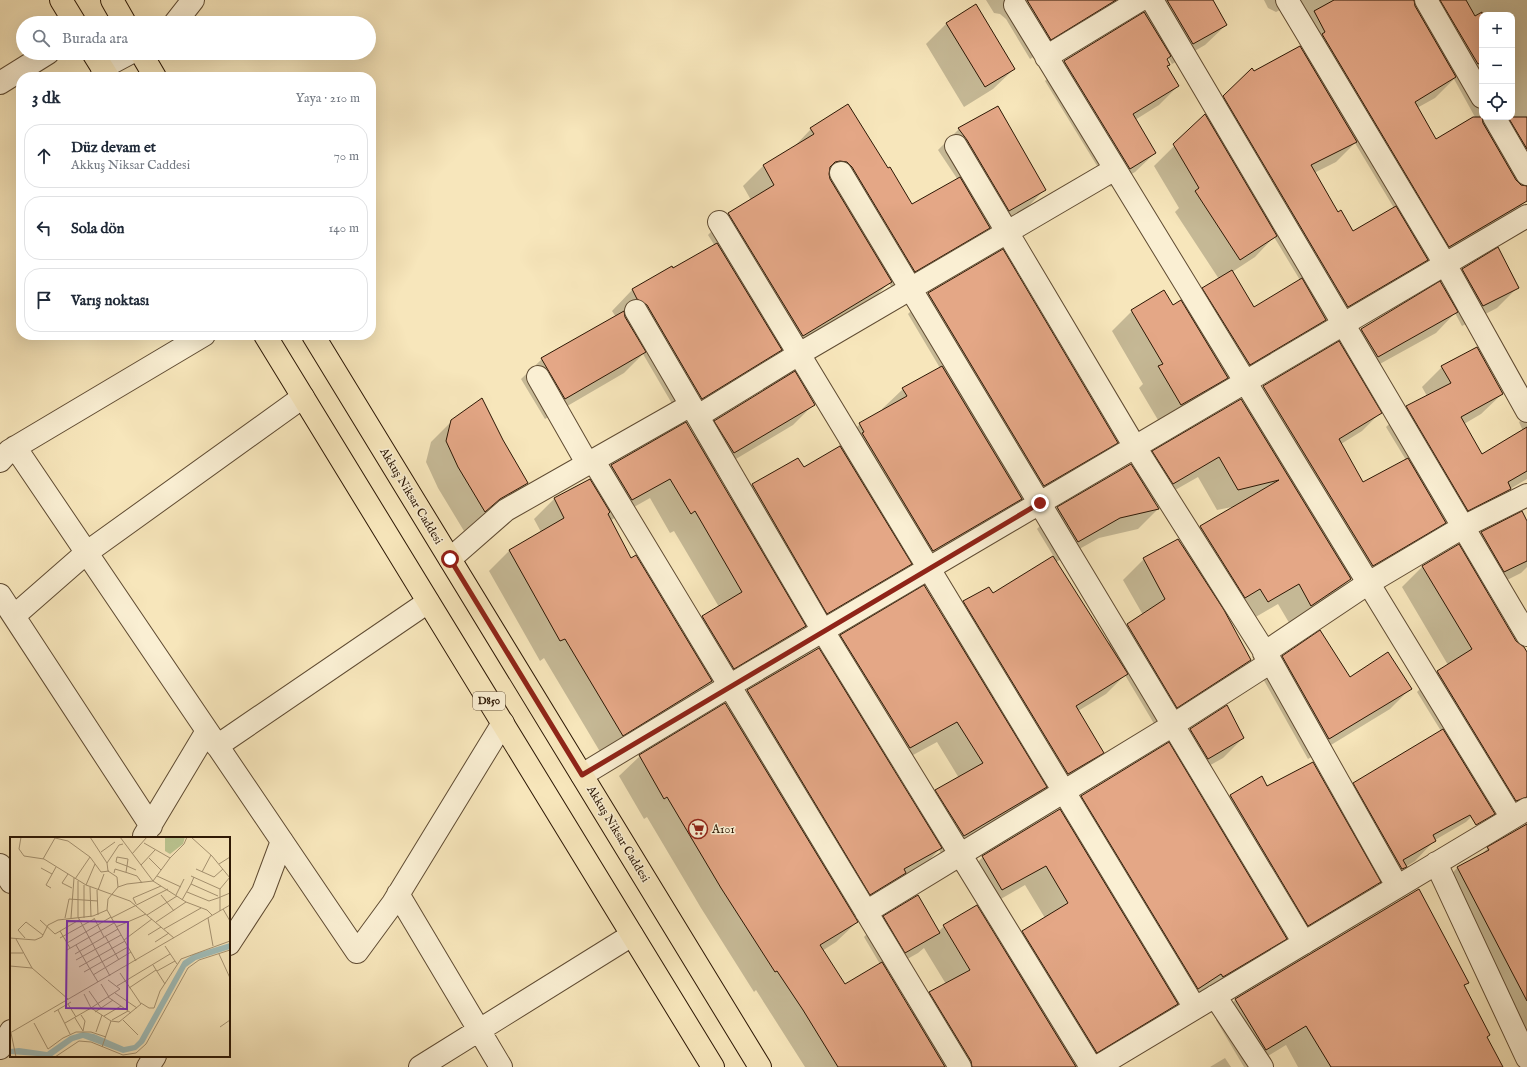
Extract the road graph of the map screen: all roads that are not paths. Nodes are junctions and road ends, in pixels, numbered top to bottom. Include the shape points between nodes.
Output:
1 (61, 0) edge
2 (112, 0) edge
3 (193, 0) edge
4 (1140, 0) edge
5 (1152, 0) edge
6 (1287, 0) edge
7 (1426, 0) edge
8 (1014, 5) dead end
9 (71, 16) edge
10 (121, 16) edge
11 (180, 16) edge
12 (1046, 57) junction
13 (37, 60) edge
14 (114, 60) edge
15 (146, 60) edge
16 (101, 66) edge
17 (18, 72) edge
18 (152, 72) edge
19 (16, 73) edge
20 (0, 83) edge
21 (1479, 92) edge
22 (1496, 120) edge
23 (956, 146) dead end
24 (1115, 169) junction
25 (841, 173) dead end
26 (1527, 174) edge
27 (1527, 216) edge
28 (719, 222) dead end
29 (1008, 232) junction
30 (1445, 264) junction
31 (910, 289) junction
32 (636, 311) dead end
33 (1344, 324) junction
34 (195, 340) edge
35 (269, 340) edge
36 (316, 340) edge
37 (799, 354) junction
38 (538, 377) dead end
39 (1245, 382) junction
40 (303, 397) junction
41 (694, 411) junction
42 (1527, 411) edge
43 (1136, 447) junction
44 (6, 449) edge
45 (590, 462) junction
46 (1527, 495) edge
47 (1040, 503) junction
48 (1463, 527) junction
49 (86, 553) junction
50 (450, 559) junction
51 (929, 568) junction
52 (1367, 584) junction
53 (0, 596) edge
54 (428, 602) junction
55 (14, 616) junction
56 (823, 631) junction
57 (1527, 635) edge
58 (1267, 657) junction
59 (729, 686) junction
60 (503, 723) junction
61 (1173, 725) junction
62 (212, 738) junction
63 (582, 775) junction
64 (1064, 792) junction
65 (1520, 813) edge
66 (147, 832) edge
67 (282, 841) junction
68 (961, 854) junction
69 (1436, 863) junction
70 (0, 865) edge
71 (10, 880) edge
72 (1398, 886) junction
73 (398, 894) junction
74 (866, 912) junction
75 (632, 935) junction
76 (230, 942) edge
77 (1304, 943) junction
78 (1215, 996) junction
79 (1195, 1008) junction
80 (478, 1030) junction
81 (10, 1033) edge
82 (0, 1048) edge
83 (154, 1057) edge
84 (1527, 1058) edge
85 (148, 1067) edge
86 (420, 1067) edge
87 (501, 1067) edge
88 (713, 1067) edge
89 (760, 1067) edge
90 (960, 1067) edge
91 (1091, 1067) edge
92 (1097, 1067) edge
93 (1262, 1067) edge

1 - 9 main road
2 - 10 main road
3 - 11 street
4 - 12 street
5 - 33 street
6 - 30 street
7 - 21 street
8 - 12 street
12 - 24 street
13 - 17 street
14 - 16 street
15 - 18 main road
19 - 20 street
22 - 26 street
23 - 29 street
24 - 29 street
24 - 39 street
25 - 31 street
27 - 30 street
28 - 37 street
29 - 31 street
29 - 43 street
30 - 33 street
30 - 42 street
31 - 37 street
31 - 47 street
32 - 41 street
33 - 39 street
33 - 48 street
34 - 44 street
35 - 40 main road, D850
36 - 50 main road, Akkuş Niksar Caddesi
37 - 41 street
37 - 51 street
38 - 45 street
39 - 43 street
39 - 52 street
40 - 49 street
40 - 54 main road, D850
41 - 45 street
41 - 56 street
43 - 47 street
43 - 58 street
44 - 49 street
45 - 50 street via 506,510
45 - 59 street
46 - 48 street
47 - 51 street
47 - 61 street
48 - 52 street
48 - 57 street
49 - 55 street
49 - 62 street
50 - 63 main road, Akkuş Niksar Caddesi
51 - 56 street
51 - 64 street
52 - 58 street
52 - 65 street
53 - 55 street
54 - 60 main road, D850
54 - 62 street
55 - 66 street
56 - 59 street
56 - 68 street
58 - 61 street
58 - 72 street
59 - 63 street
59 - 74 street
60 - 73 street
60 - 75 main road, D850
61 - 64 street
61 - 77 street
62 - 66 street
62 - 67 street
63 - 89 main road, Akkuş Niksar Caddesi
64 - 68 street
64 - 79 street
65 - 69 street
67 - 73 street via 357,952
67 - 76 street via 263,892
68 - 74 street
68 - 91 street
69 - 72 street
69 - 84 street
70 - 71 street
72 - 77 street
73 - 80 street
74 - 90 street
75 - 80 street
75 - 88 main road, D850
77 - 78 street
78 - 79 street
78 - 93 street
79 - 92 street
80 - 86 street
80 - 87 street
81 - 82 street
83 - 85 street

